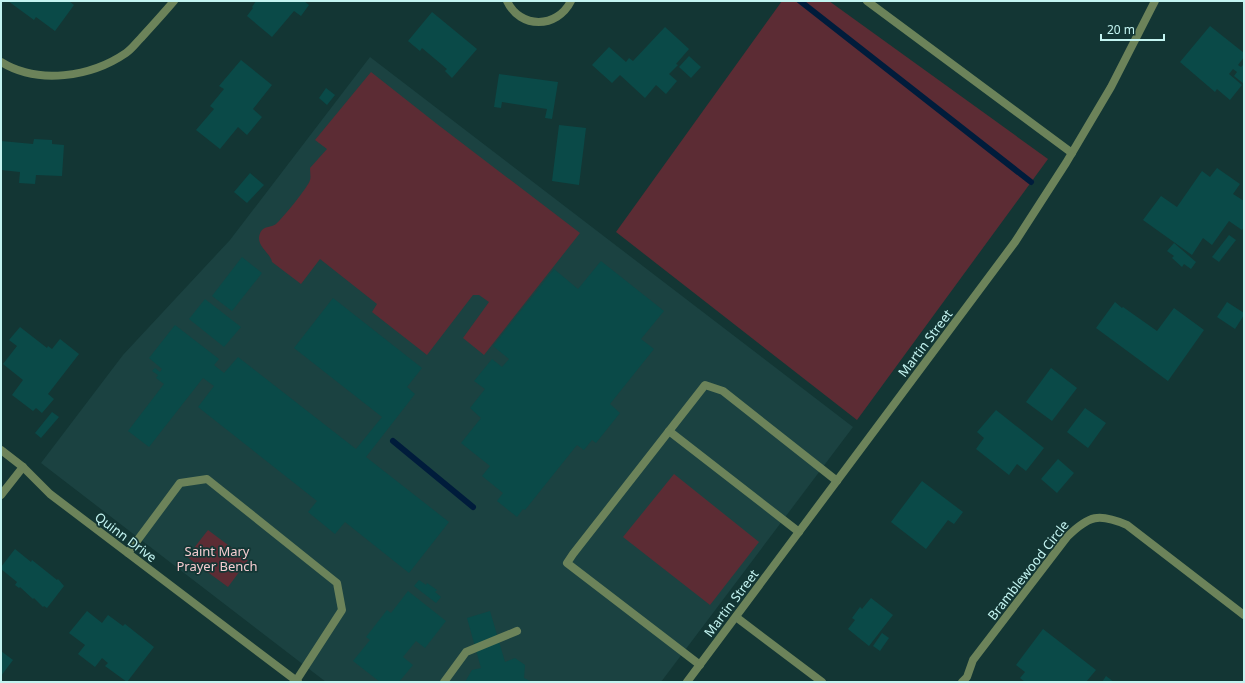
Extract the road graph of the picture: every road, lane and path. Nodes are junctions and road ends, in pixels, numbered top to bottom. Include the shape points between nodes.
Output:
1 (174, 1) edge
2 (507, 1) edge
3 (571, 1) edge
4 (867, 1) edge
5 (1155, 1) edge
6 (1, 62) edge
7 (1072, 153) junction
8 (669, 431) junction
9 (1, 450) edge
10 (23, 467) junction
11 (837, 481) junction
12 (1, 495) edge
13 (799, 532) junction
14 (128, 553) junction
15 (1244, 616) edge
16 (736, 617) junction
17 (517, 631) dead end
18 (700, 665) junction
19 (966, 680) edge
20 (297, 682) edge
21 (444, 682) edge
22 (687, 682) edge
23 (822, 682) edge

1 - 6 street via 127,52 106,65 87,72 59,75 30,73
2 - 3 street via 515,14 527,21 540,23 552,20 563,13
4 - 7 street
5 - 7 street, Martin Street via 1111,87
7 - 11 street, Martin Street via 1015,242
8 - 11 street via 705,385 723,391
8 - 13 street
8 - 18 street via 567,563
9 - 10 street, Quinn Drive
10 - 12 street
10 - 14 street, Quinn Drive via 50,494
11 - 13 street, Martin Street
13 - 16 street, Martin Street
14 - 20 street, Quinn Drive
14 - 20 street via 180,483 207,479 337,582 342,610
15 - 19 street, Bramblewood Circle via 1127,525 1110,518 1095,518 1079,524 1067,537 973,660
16 - 18 street, Martin Street
16 - 23 street
17 - 21 street via 466,652
18 - 22 street, Martin Street

